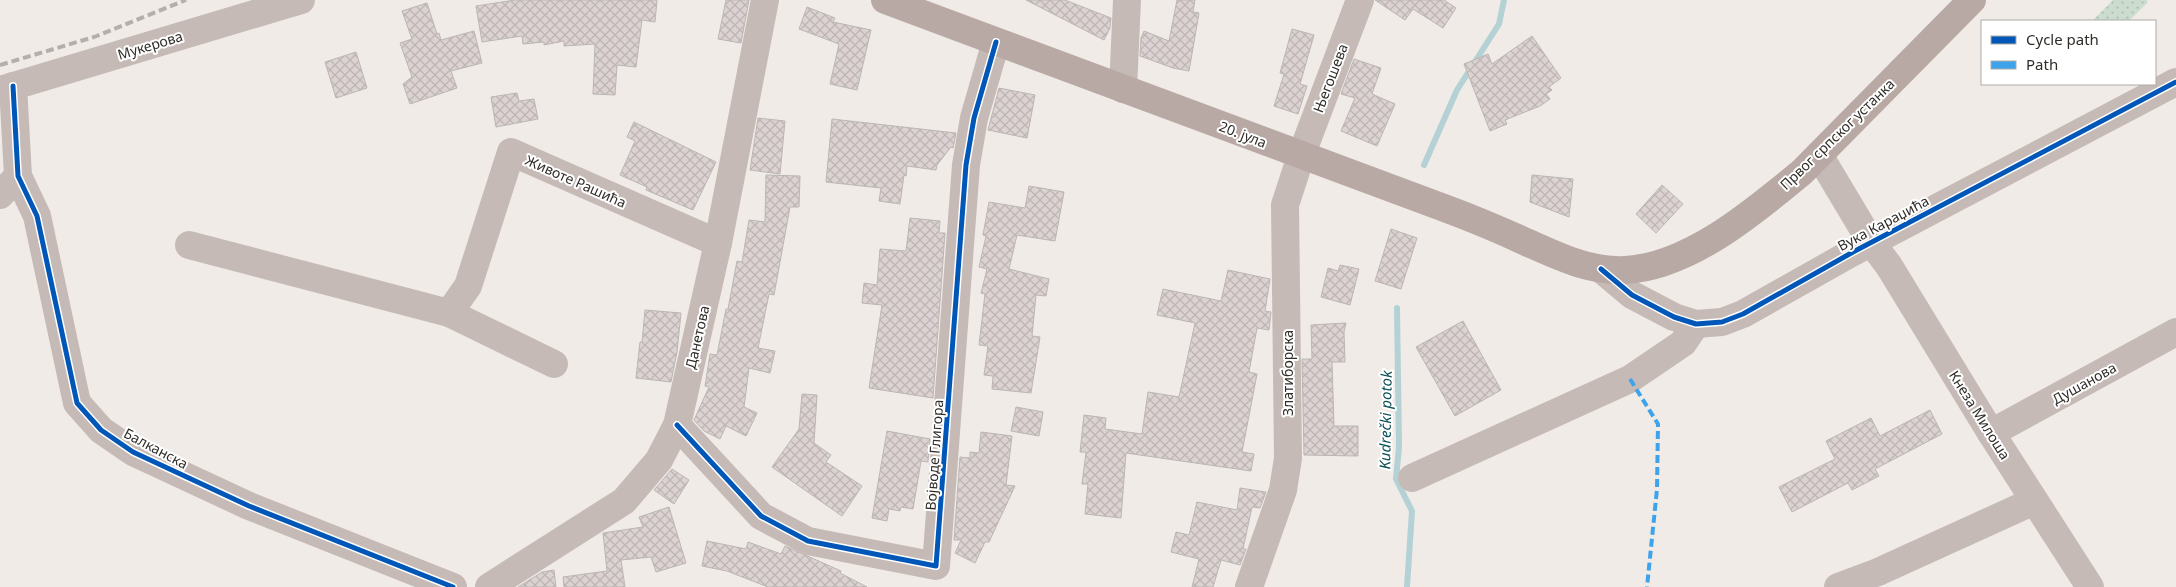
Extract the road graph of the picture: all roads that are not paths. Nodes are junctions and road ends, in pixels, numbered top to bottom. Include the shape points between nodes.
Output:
1 (301, 0) edge
2 (765, 0) edge
3 (885, 0) edge
4 (1127, 0) edge
5 (1360, 0) edge
6 (1972, 0) edge
7 (996, 42) junction
8 (2176, 82) edge
9 (6, 88) edge
10 (1123, 89) junction
11 (1819, 154) junction
12 (1301, 156) junction
13 (9, 185) edge
14 (1871, 242) junction
15 (718, 243) junction
16 (189, 245) dead end
17 (1601, 270) junction
18 (449, 313) junction
19 (1696, 324) junction
20 (2176, 332) edge
21 (554, 364) dead end
22 (677, 425) junction
23 (1991, 433) junction
24 (1412, 478) dead end
25 (2034, 501) junction
26 (1880, 579) edge
27 (453, 587) edge
28 (489, 587) edge
29 (1249, 587) edge
30 (1838, 587) edge
31 (2090, 587) edge

1 - 9 street, Мукерова
2 - 15 street, Данетова
3 - 7 main road, 20. јула
4 - 10 street
5 - 12 street, Његошева
6 - 11 main road, Првог српског устанка
7 - 10 main road, 20. јула
7 - 22 street, Војводе Глигора via 974,118 967,159 936,566 808,541 761,516
8 - 14 street, Вука Караџића
9 - 13 street, Балканска
10 - 12 main road, 20. јула
11 - 14 street, Кнеза Милоша
11 - 17 main road, Првог српског устанка via 1776,193 1698,247 1647,267
12 - 17 main road, 20. јула via 1456,212 1568,260
12 - 29 street, Златиборска via 1286,205 1288,458 1283,490
13 - 27 street, Балканска via 37,216 77,403 101,430 133,452 249,506
14 - 19 street, Вука Караџића via 1742,314 1722,322
14 - 23 street, Кнеза Милоша
15 - 18 street, Животе Рашића via 511,152 468,286
15 - 22 street, Данетова
16 - 18 street
17 - 19 street, Вука Караџића via 1648,305
18 - 21 street
19 - 24 street via 1683,343 1630,379
20 - 23 street, Душанова
22 - 28 street, Данетова via 659,460 624,501
23 - 25 street, Кнеза Милоша
25 - 26 street
25 - 31 street, Кнеза Милоша
26 - 30 street

